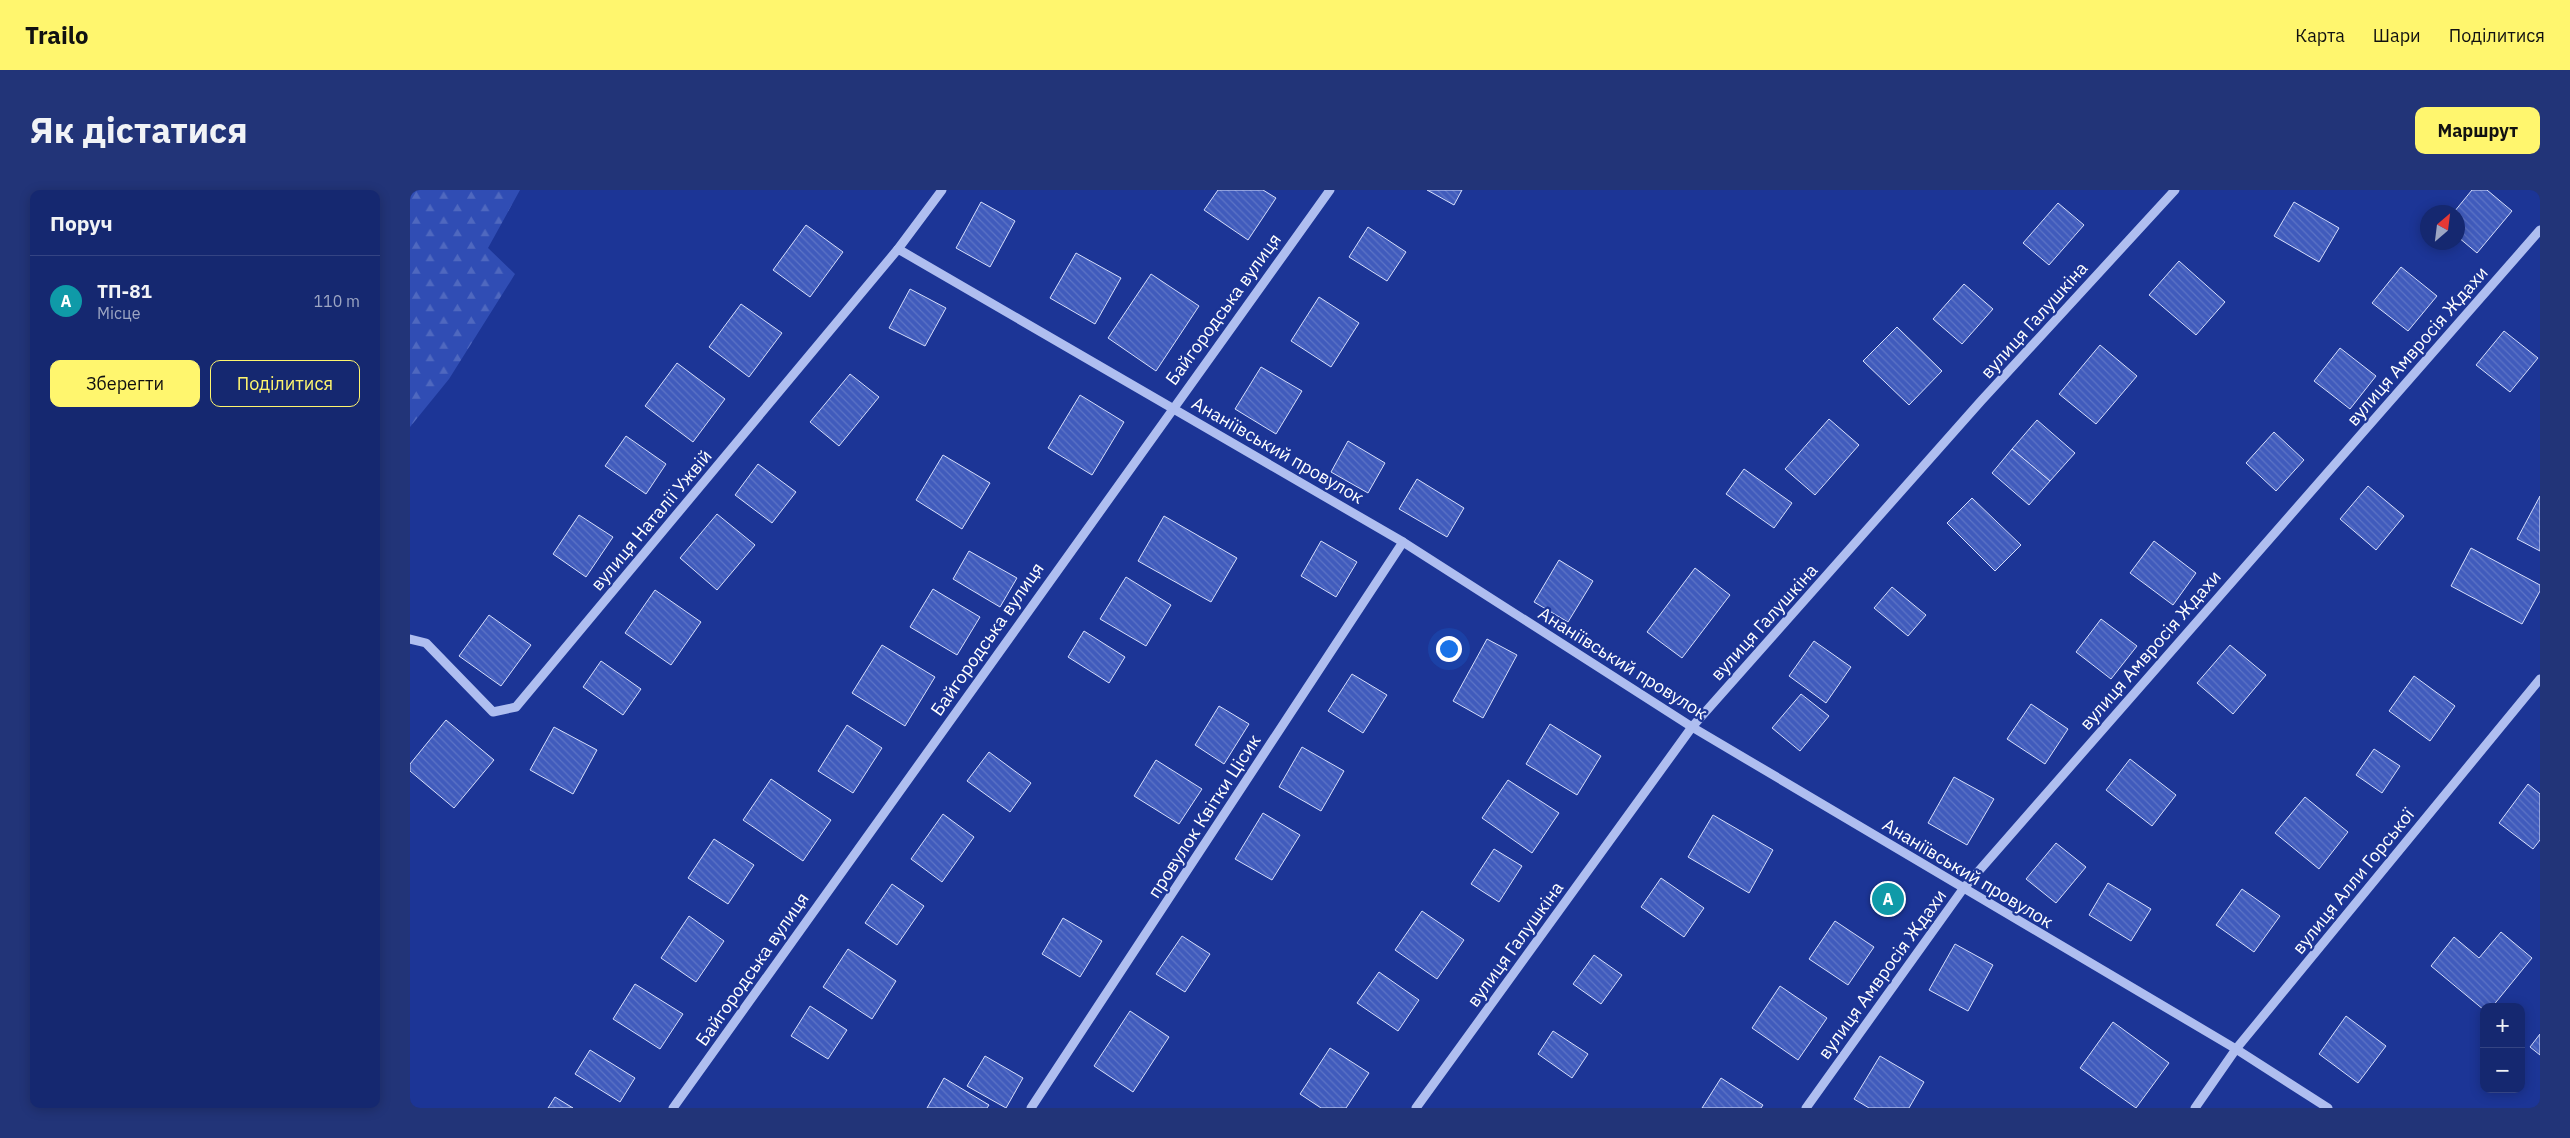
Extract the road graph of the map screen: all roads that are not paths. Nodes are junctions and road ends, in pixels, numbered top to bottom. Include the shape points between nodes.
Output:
1 (942, 190) edge
2 (1330, 190) edge
3 (2175, 190) edge
4 (2540, 230) edge
5 (898, 249) junction
6 (1172, 407) junction
7 (1403, 542) junction
8 (410, 639) edge
9 (2540, 678) edge
10 (1692, 727) junction
11 (1963, 889) junction
12 (2236, 1049) junction
13 (673, 1108) edge
14 (1031, 1108) edge
15 (1416, 1108) edge
16 (1806, 1108) edge
17 (2195, 1108) edge
18 (2328, 1108) edge

1 - 5 street
2 - 6 street, Байгородська вулиця
3 - 10 street, вулиця Галушкіна via 1981,401
4 - 11 street, вулиця Амвросія Ждахи
5 - 6 street, Ананіївський провулок
5 - 8 street, вулиця Наталії Ужвій via 516,707 493,712 426,643
6 - 7 street, Ананіївський провулок
6 - 13 street, Байгородська вулиця
7 - 10 street, Ананіївський провулок
7 - 14 street, провулок Квітки Цісик
9 - 12 street, вулиця Алли Горської
10 - 11 street, Ананіївський провулок
10 - 15 street, вулиця Галушкіна
11 - 12 street, Ананіївський провулок
11 - 16 street, вулиця Амвросія Ждахи
12 - 17 street, вулиця Алли Горської
12 - 18 street, Ананіївський провулок

